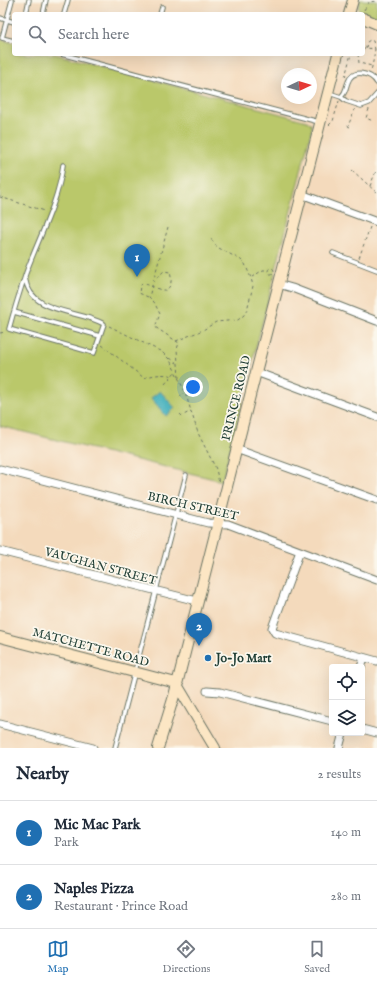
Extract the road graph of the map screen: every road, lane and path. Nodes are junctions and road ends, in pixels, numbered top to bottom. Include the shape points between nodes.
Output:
1 (12, 0) edge
2 (29, 0) edge
3 (46, 0) edge
4 (68, 0) edge
5 (353, 0) edge
6 (377, 1) edge
7 (162, 6) dead end
8 (26, 12) edge
9 (43, 12) edge
10 (65, 12) edge
11 (160, 12) edge
12 (350, 12) edge
13 (364, 12) edge
14 (365, 16) edge
15 (0, 18) edge
16 (7, 20) junction
17 (12, 21) edge
18 (377, 24) edge
19 (1, 38) edge
20 (12, 41) edge
21 (366, 48) joint
22 (376, 49) edge
23 (71, 56) edge
24 (337, 56) edge
25 (358, 56) edge
26 (373, 62) junction
27 (377, 63) edge
28 (372, 66) junction
29 (370, 73) dead end
30 (377, 83) edge
31 (328, 93) junction
32 (377, 94) edge
33 (342, 97) junction
34 (371, 104) dead end
35 (356, 106) dead end
36 (373, 121) dead end
37 (320, 122) junction
38 (350, 127) dead end
39 (63, 165) dead end
40 (352, 170) dead end
41 (376, 171) dead end
42 (369, 186) junction
43 (377, 193) edge
44 (301, 194) junction
45 (0, 197) edge
46 (50, 212) junction
47 (374, 224) edge
48 (168, 227) dead end
49 (211, 239) dead end
50 (333, 252) dead end
51 (357, 262) junction
52 (268, 270) dead end
53 (377, 270) edge
54 (24, 278) junction
55 (252, 278) junction
56 (153, 281) junction
57 (278, 284) junction
58 (152, 286) junction
59 (149, 297) junction
60 (14, 312) junction
61 (377, 321) edge
62 (104, 324) junction
63 (100, 336) junction
64 (176, 341) junction
65 (97, 344) junction
66 (168, 358) junction
67 (178, 363) junction
68 (176, 372) junction
69 (256, 372) junction
70 (173, 376) junction
71 (179, 380) junction
72 (165, 384) dead end
73 (185, 392) junction
74 (179, 397) dead end
75 (191, 411) junction
76 (180, 414) dead end
77 (377, 417) edge
78 (236, 449) junction
79 (0, 469) edge
80 (186, 475) dead end
81 (219, 483) dead end
82 (377, 500) edge
83 (176, 515) junction
84 (217, 523) junction
85 (0, 551) edge
86 (300, 551) junction
87 (377, 580) edge
88 (156, 591) junction
89 (197, 602) junction
90 (0, 637) edge
91 (364, 658) junction
92 (377, 661) edge
93 (362, 664) edge
94 (135, 672) junction
95 (176, 683) junction
96 (207, 691) dead end
97 (170, 710) junction
98 (194, 712) junction
99 (329, 720) edge
100 (0, 724) edge
101 (365, 730) edge
102 (377, 733) edge
103 (342, 736) edge
104 (93, 748) edge
105 (116, 748) edge
106 (158, 748) edge
107 (215, 748) edge
108 (339, 748) edge

1 - 16 lane
2 - 8 lane
3 - 9 lane
4 - 10 lane
5 - 12 street
6 - 13 path via 369,2
7 - 11 lane
14 - 18 street
15 - 16 lane
16 - 17 lane
16 - 19 lane
19 - 20 lane
21 - 22 path
21 - 22 path via 370,40
22 - 26 path
23 - 37 lane
24 - 31 street, PRINCE ROAD
25 - 28 path via 358,63
26 - 27 path
26 - 28 path
28 - 29 path
30 - 33 lane via 369,75 354,75 348,81
31 - 33 lane
31 - 37 street, PRINCE ROAD
32 - 33 lane via 369,103 361,106 346,102
34 - 36 path via 366,118
35 - 38 path via 348,126
37 - 44 street, PRINCE ROAD
39 - 46 lane
40 - 42 path
41 - 42 path
42 - 43 path
44 - 47 street
44 - 57 street, PRINCE ROAD
45 - 46 path
46 - 54 lane
47 - 51 path
48 - 56 path
49 - 55 path via 217,247 242,261
50 - 51 lane
51 - 53 lane
52 - 55 path via 263,270
54 - 60 lane
54 - 62 lane via 29,291 39,302
55 - 64 path via 252,294 243,317 234,321 216,322 200,332
56 - 58 path
56 - 58 path via 164,271 170,272 169,288 163,290
57 - 61 street
57 - 69 street, PRINCE ROAD
58 - 59 path
58 - 59 path via 143,283 139,288 139,293
59 - 64 path via 160,314 155,327
60 - 63 lane
60 - 65 lane via 10,329 94,353
62 - 63 lane
62 - 66 path via 162,352
63 - 65 lane
64 - 67 path via 179,343
65 - 70 path via 104,346 144,378 152,375
66 - 67 path
66 - 68 path
67 - 71 path
68 - 70 path
68 - 71 path
69 - 77 street
69 - 78 street, PRINCE ROAD
70 - 72 path
71 - 73 path
73 - 74 path
73 - 75 path
75 - 76 path via 182,416
75 - 81 path via 201,441 216,469
78 - 82 street
78 - 84 street, PRINCE ROAD
79 - 83 street, BIRCH STREET
80 - 83 lane
83 - 84 street, BIRCH STREET
83 - 88 lane
84 - 86 street, BIRCH STREET via 228,524
84 - 89 street, PRINCE ROAD
85 - 88 street, VAUGHAN STREET
86 - 87 street, BIRCH STREET
86 - 91 street via 272,628 275,633
88 - 89 street, VAUGHAN STREET
88 - 94 lane
89 - 95 street, PRINCE ROAD
90 - 94 street, MATCHETTE ROAD
91 - 92 street
91 - 93 street
94 - 95 street, MATCHETTE ROAD
94 - 105 lane
95 - 97 street, PRINCE ROAD
95 - 98 street
96 - 99 street via 220,692
97 - 98 street via 182,705
97 - 106 street, PRINCE ROAD
98 - 107 street
100 - 104 street
101 - 102 street
103 - 108 street

